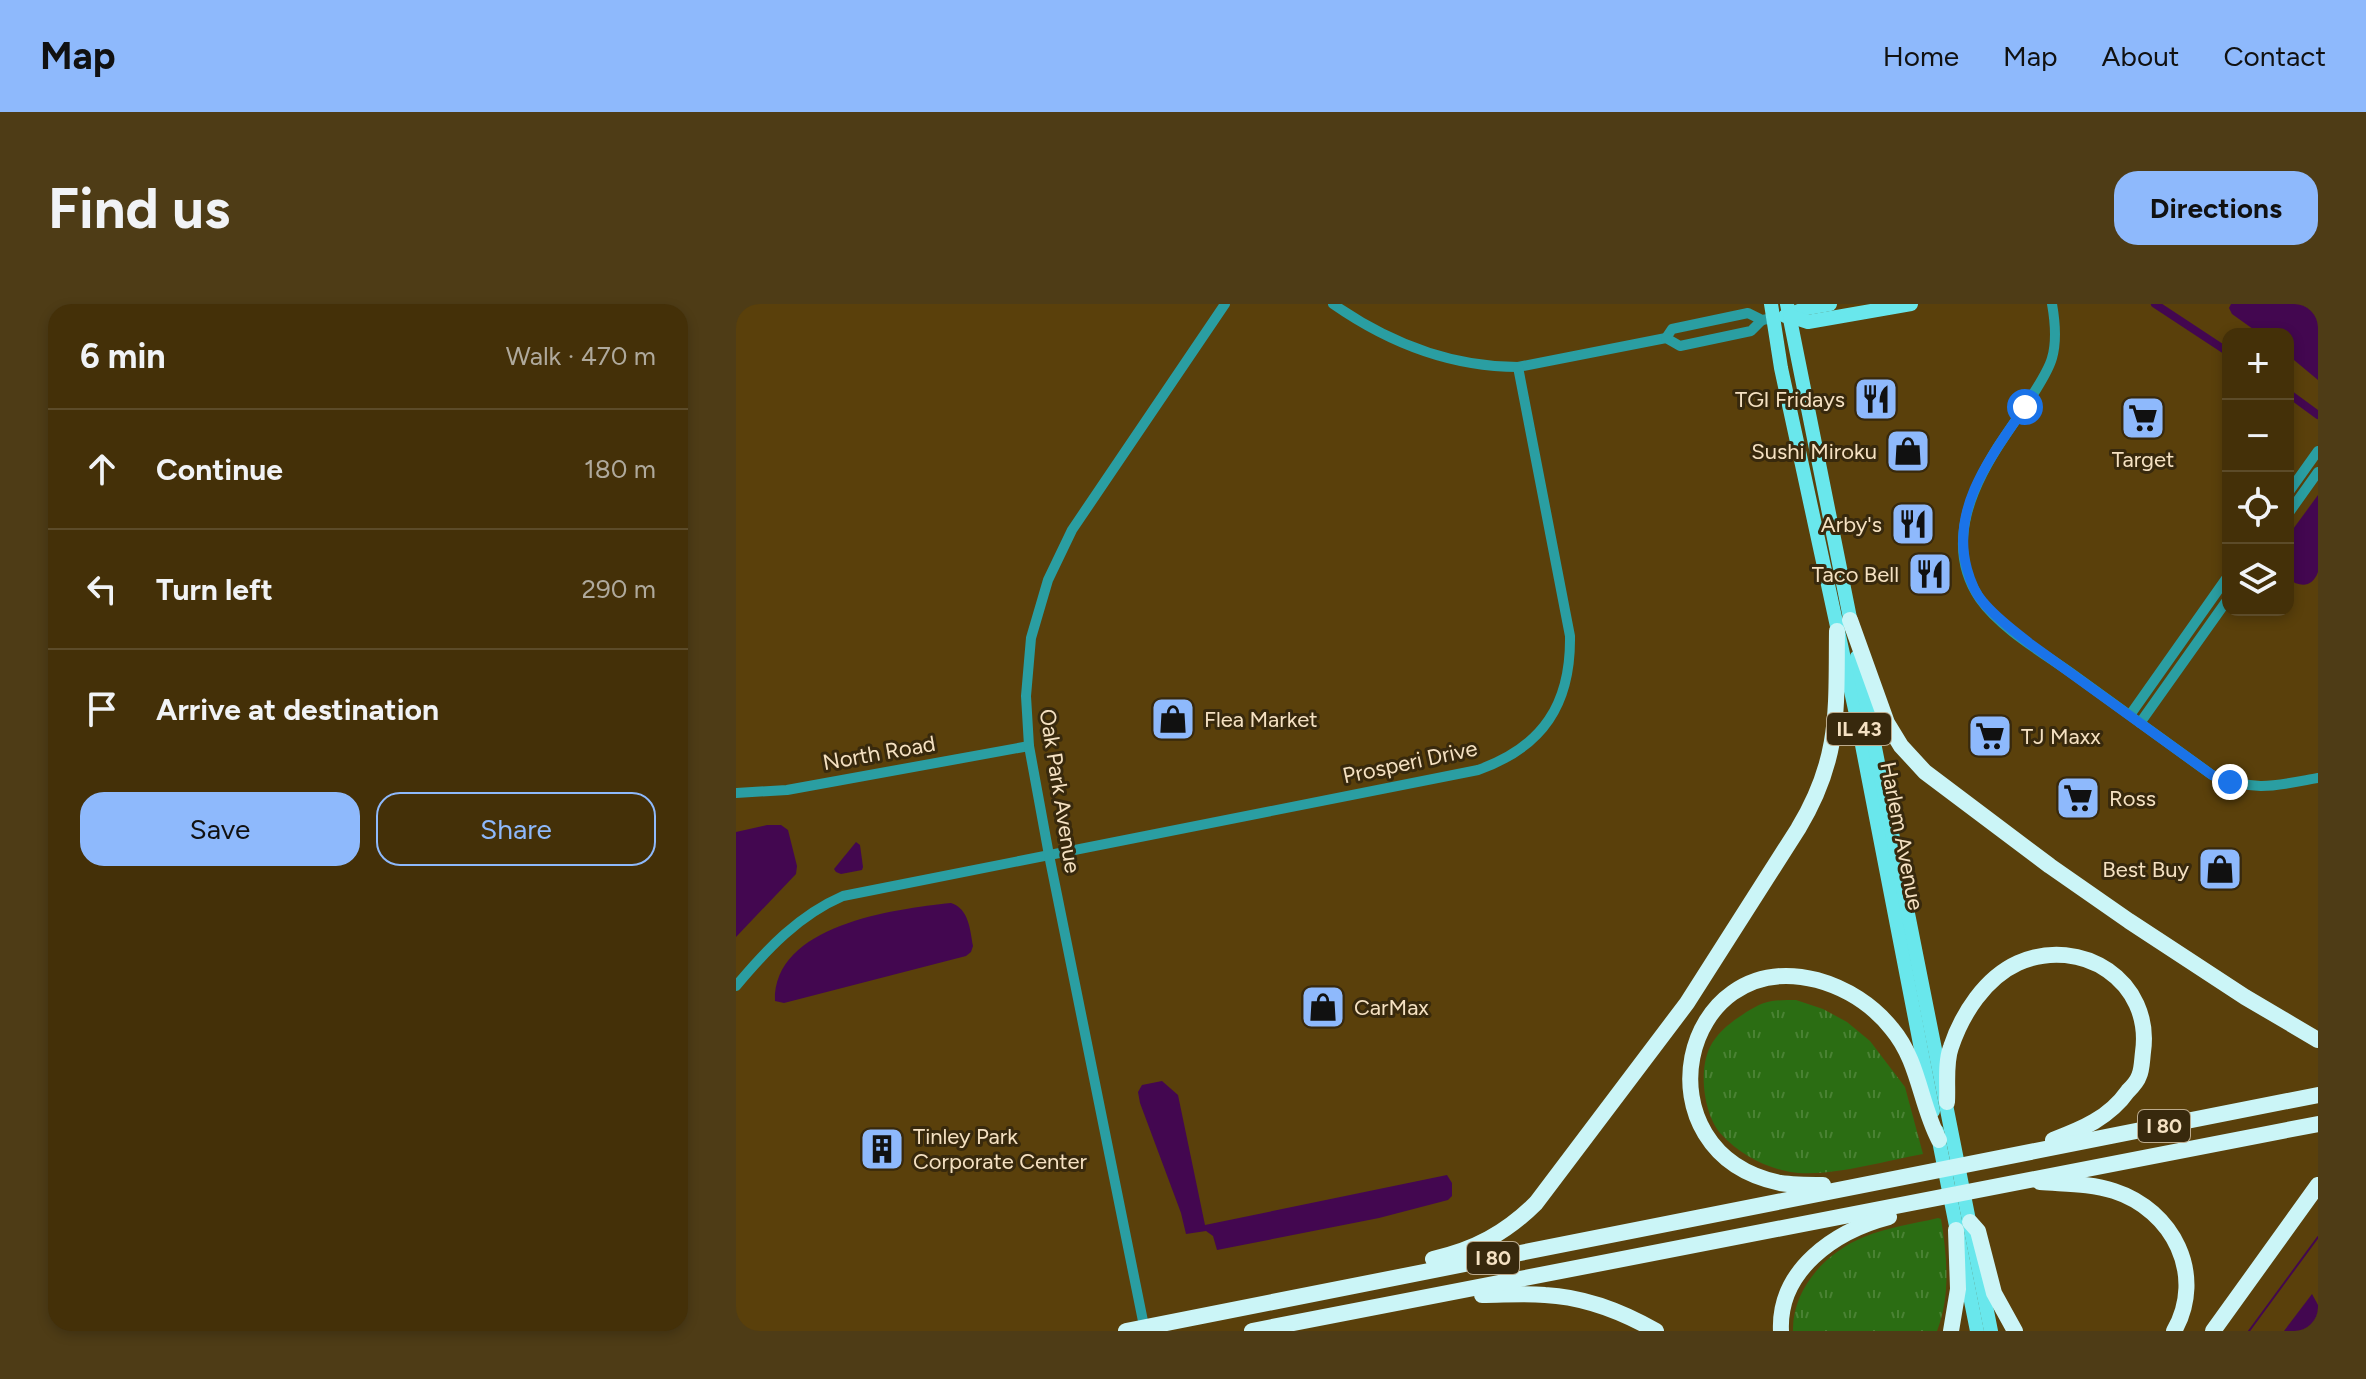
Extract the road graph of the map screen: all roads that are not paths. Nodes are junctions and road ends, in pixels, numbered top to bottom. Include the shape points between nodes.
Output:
1 (1225, 304) edge
2 (1333, 304) edge
3 (1830, 304) edge
4 (1911, 304) edge
5 (2052, 304) edge
6 (1788, 310) edge
7 (1769, 314) edge
8 (1666, 338) junction
9 (1518, 367) junction
10 (2318, 451) edge
11 (2318, 472) edge
12 (2294, 485) edge
13 (2294, 506) edge
14 (2222, 585) edge
15 (2222, 607) edge
16 (1850, 620) junction
17 (1837, 631) junction
18 (2130, 715) junction
19 (2140, 723) junction
20 (1029, 746) junction
21 (2318, 778) edge
22 (736, 793) edge
23 (1049, 855) junction
24 (736, 986) edge
25 (2318, 1040) edge
26 (2318, 1095) edge
27 (1947, 1102) junction
28 (2318, 1124) edge
29 (1946, 1139) junction
30 (2011, 1156) junction
31 (2018, 1181) junction
32 (2318, 1185) edge
33 (1860, 1186) junction
34 (1933, 1199) junction
35 (1961, 1226) junction
36 (1453, 1294) junction
37 (1152, 1328) edge
38 (1126, 1331) edge
39 (1252, 1331) edge
40 (1656, 1331) edge
41 (1781, 1331) edge
42 (1951, 1331) edge
43 (1977, 1331) edge
44 (1991, 1331) edge
45 (2015, 1331) edge
46 (2174, 1331) edge
47 (2213, 1331) edge

1 - 20 street, Oak Park Avenue via 1072,530 1048,580 1031,638
2 - 9 street via 1381,333 1429,353
3 - 6 main road
4 - 6 main road via 1808,322
5 - 18 street via 2052,360 1968,502 1962,552 1981,600 2005,624
6 - 7 main road
6 - 16 main road, Harlem Avenue / IL 43
7 - 8 street via 1748,313 1672,329
7 - 8 street via 1751,331 1680,346
7 - 17 main road, Harlem Avenue / IL 43
8 - 9 street
9 - 23 street, Prosperi Drive via 1570,636 1568,679 1560,701 1534,737 1499,763 1478,770
10 - 12 street
11 - 13 street
14 - 18 street
15 - 19 street
16 - 25 highway via 1887,723 1925,772 2129,921
16 - 27 main road, Harlem Avenue / IL 43
17 - 29 main road, Harlem Avenue / IL 43
17 - 37 highway via 1833,743 1813,803 1687,1003 1536,1203 1507,1230 1456,1254 1236,1301
18 - 19 street
19 - 21 street via 2212,775 2241,785 2269,787
20 - 22 street, North Road via 787,790
20 - 23 street, Oak Park Avenue
23 - 24 street, Prosperi Drive via 843,896 795,923
23 - 37 street, Oak Park Avenue via 1139,1301
26 - 30 highway, I 80
27 - 29 main road, Harlem Avenue / IL 43
27 - 30 highway via 1950,1050 1969,1008 1994,978 2016,964 2058,954 2092,961 2122,982 2135,996 2142,1017 2140,1076 2119,1105 2088,1127
28 - 31 highway, I 80
29 - 33 highway via 1929,1120 1908,1054 1872,1008 1834,985 1810,978 1777,977 1742,988 1708,1018 1693,1051 1691,1096 1704,1131 1732,1161 1761,1177 1801,1185
29 - 35 main road, Harlem Avenue / IL 43
30 - 33 highway, I 80
31 - 34 highway, I 80
31 - 46 highway via 2101,1187 2150,1210 2169,1230 2185,1264 2187,1300
32 - 47 highway
33 - 37 highway, I 80
34 - 36 highway, I 80
34 - 41 highway via 1920,1209 1864,1224 1822,1248 1787,1292
35 - 42 highway
35 - 43 main road, Harlem Avenue / IL 43
35 - 44 main road, Harlem Avenue / IL 43
35 - 45 highway via 1978,1231 1994,1293
36 - 39 highway, I 80
36 - 40 highway via 1571,1298 1608,1308
37 - 38 highway, I 80

